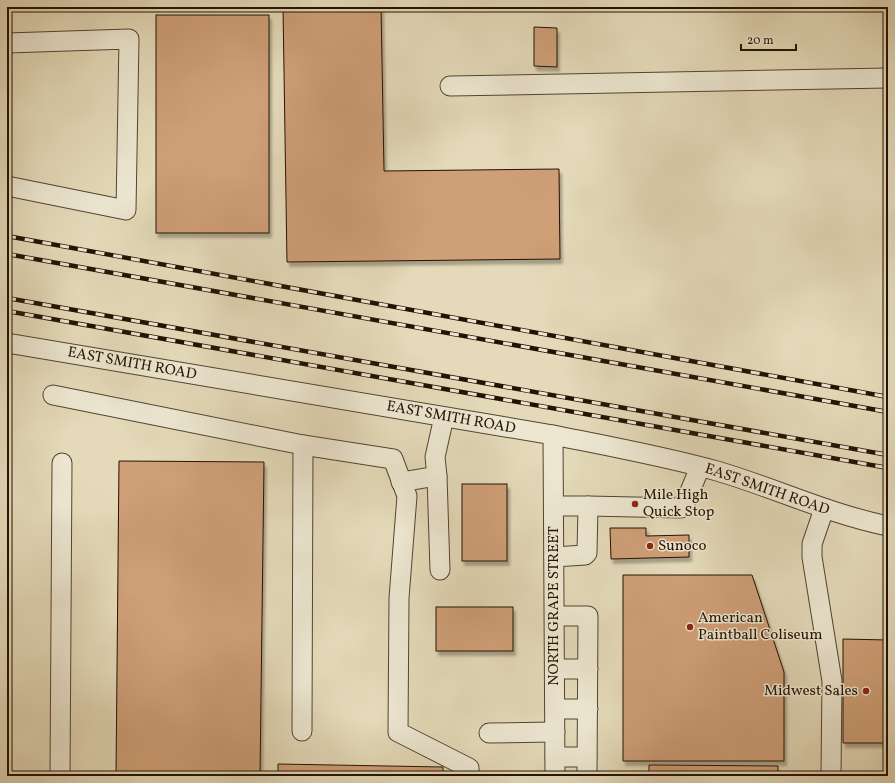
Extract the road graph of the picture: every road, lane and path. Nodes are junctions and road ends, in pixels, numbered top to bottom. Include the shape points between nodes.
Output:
1 (7, 43) edge
2 (888, 78) edge
3 (450, 86) dead end
4 (7, 186) edge
5 (7, 343) edge
6 (53, 395) dead end
7 (444, 417) junction
8 (553, 435) junction
9 (303, 445) junction
10 (62, 463) dead end
11 (700, 467) junction
12 (437, 476) junction
13 (401, 482) junction
14 (554, 506) junction
15 (588, 506) junction
16 (824, 509) junction
17 (888, 526) edge
18 (554, 557) junction
19 (440, 570) dead end
20 (554, 616) junction
21 (588, 669) junction
22 (555, 670) junction
23 (555, 709) junction
24 (588, 709) junction
25 (302, 731) dead end
26 (555, 732) junction
27 (489, 733) dead end
28 (555, 757) junction
29 (588, 757) junction
30 (60, 776) edge
31 (469, 776) edge
32 (555, 776) edge
33 (587, 776) edge
34 (831, 776) edge

1 - 4 street via 129,39 126,210
2 - 3 street
5 - 7 street, EAST SMITH ROAD
6 - 9 street
7 - 8 street, EAST SMITH ROAD
7 - 12 street via 435,457
8 - 11 street, EAST SMITH ROAD via 641,452
8 - 14 street, NORTH GRAPE STREET
9 - 13 street via 393,459
9 - 25 street
10 - 30 street
11 - 15 street via 681,508
11 - 16 street, EAST SMITH ROAD
12 - 13 street
12 - 19 street
13 - 31 street via 407,496 399,598 398,732 469,768
14 - 15 street
14 - 18 street, NORTH GRAPE STREET
15 - 18 street via 588,553
16 - 17 street, EAST SMITH ROAD
16 - 34 street via 812,544 812,557 832,681
18 - 20 street, NORTH GRAPE STREET
20 - 21 street via 588,616
20 - 22 street, NORTH GRAPE STREET
21 - 22 street
21 - 24 street
22 - 23 street, NORTH GRAPE STREET
23 - 24 street
23 - 26 street, NORTH GRAPE STREET
24 - 29 street
26 - 27 street
26 - 28 street, NORTH GRAPE STREET
28 - 29 street
28 - 32 street, NORTH GRAPE STREET
29 - 33 street

